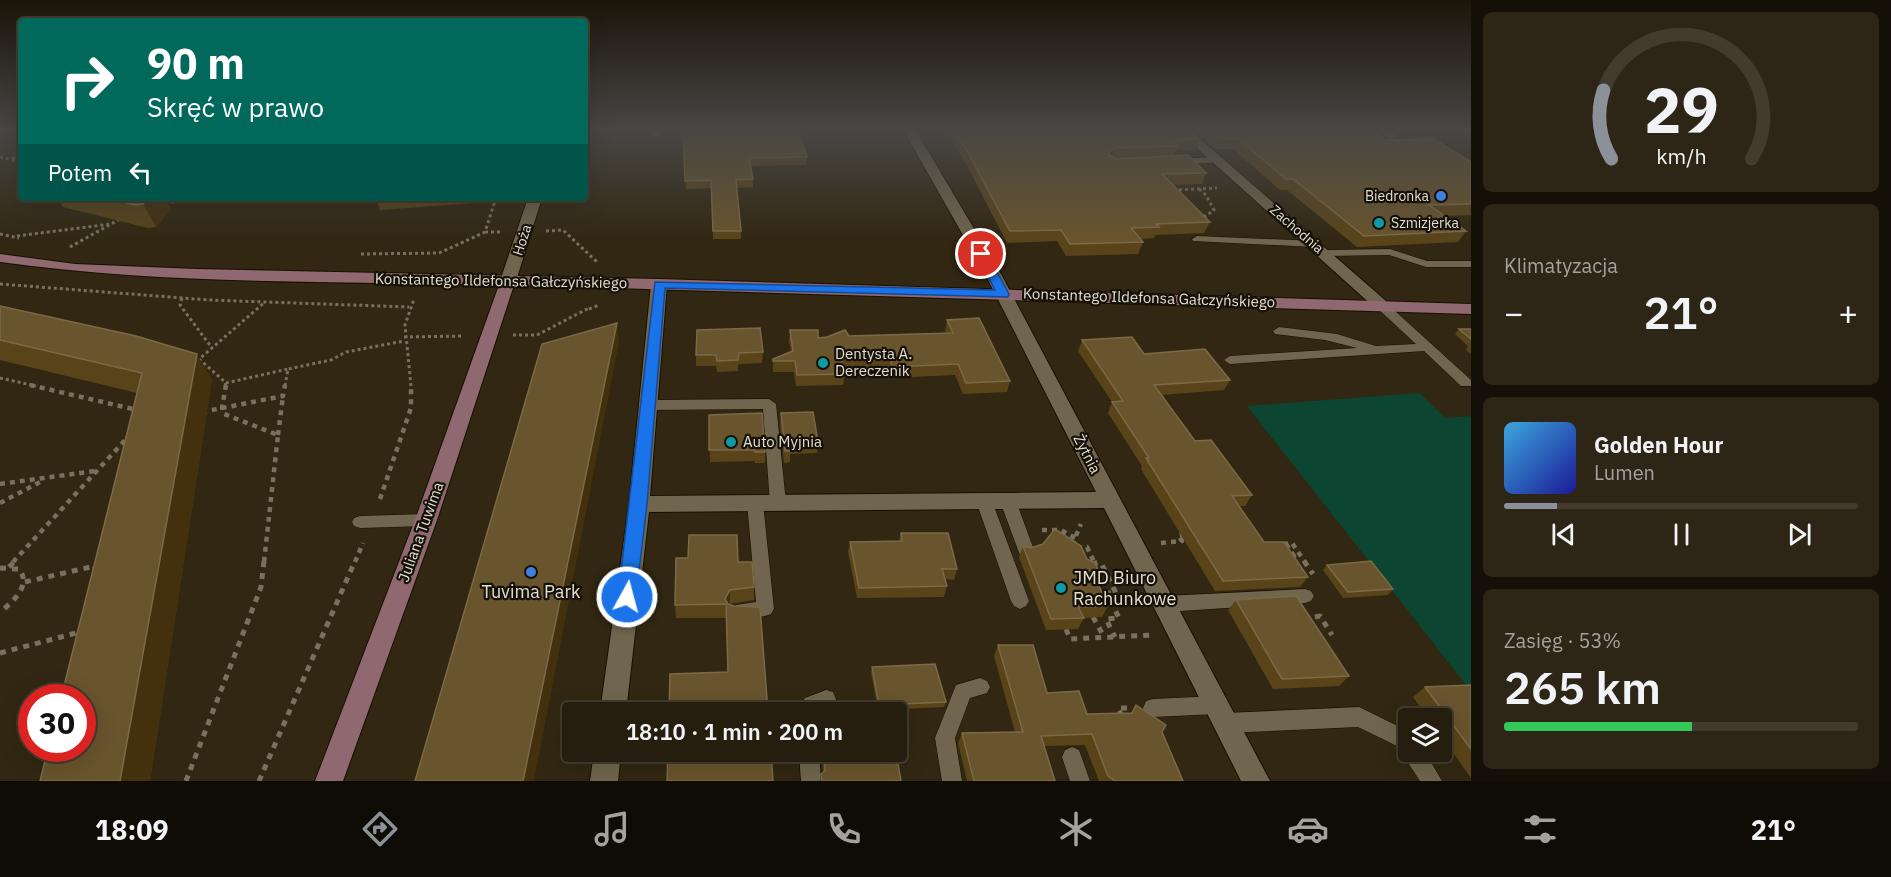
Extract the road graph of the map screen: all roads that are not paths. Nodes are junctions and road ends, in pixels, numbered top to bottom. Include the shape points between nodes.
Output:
1 (931, 167) edge
2 (1226, 167) edge
3 (534, 201) edge
4 (1197, 239) edge
5 (1320, 249) junction
6 (0, 258) edge
7 (1471, 264) edge
8 (508, 281) junction
9 (659, 285) junction
10 (1003, 294) junction
11 (1380, 304) junction
12 (1471, 309) edge
13 (1279, 331) dead end
14 (1426, 347) junction
15 (1376, 350) junction
16 (1230, 360) dead end
17 (1466, 384) dead end
18 (647, 405) junction
19 (1101, 500) junction
20 (984, 501) junction
21 (1008, 501) junction
22 (755, 503) junction
23 (778, 503) junction
24 (639, 504) junction
25 (426, 520) junction
26 (366, 522) road end
27 (1026, 550) edge
28 (1305, 596) road end
29 (1020, 601) dead end
30 (1165, 604) junction
31 (736, 610) edge
32 (980, 687) dead end
33 (826, 699) dead end
34 (614, 702) edge
35 (819, 702) edge
36 (1153, 708) dead end
37 (1222, 714) junction
38 (1398, 736) edge
39 (1072, 757) dead end
40 (607, 762) edge
41 (810, 762) edge
42 (1420, 762) edge
43 (329, 781) edge
44 (604, 781) edge
45 (811, 781) edge
46 (952, 781) edge
47 (1080, 781) edge
48 (1257, 781) edge
49 (1432, 781) edge

1 - 10 street, Żytnia
2 - 5 street, Zachodnia
3 - 8 street, Hoża
4 - 5 lane
5 - 7 lane via 1390,252 1426,264
5 - 11 street, Zachodnia
6 - 8 street, Konstantego Ildefonsa Gałczyńskiego via 108,270
8 - 9 street, Konstantego Ildefonsa Gałczyńskiego
8 - 25 street, Juliana Tuwima
9 - 10 street, Konstantego Ildefonsa Gałczyńskiego
9 - 18 street
10 - 11 street, Konstantego Ildefonsa Gałczyńskiego
10 - 19 street, Żytnia
11 - 12 street, Konstantego Ildefonsa Gałczyńskiego
11 - 14 lane
13 - 15 lane via 1344,339
14 - 15 lane
14 - 17 lane
15 - 16 lane
18 - 23 lane via 769,404
18 - 24 street
19 - 21 street
19 - 30 street, Żytnia
20 - 21 street
20 - 23 street
20 - 29 lane
21 - 27 lane
22 - 23 street
22 - 24 street
22 - 31 lane via 765,609
24 - 34 street
25 - 26 lane
25 - 43 street, Juliana Tuwima
28 - 30 lane
30 - 37 street, Żytnia
32 - 46 lane via 963,691 945,738
33 - 35 lane
36 - 37 lane
37 - 38 lane via 1359,717
37 - 48 street, Żytnia
39 - 47 lane
40 - 44 street
41 - 45 lane
42 - 49 lane

